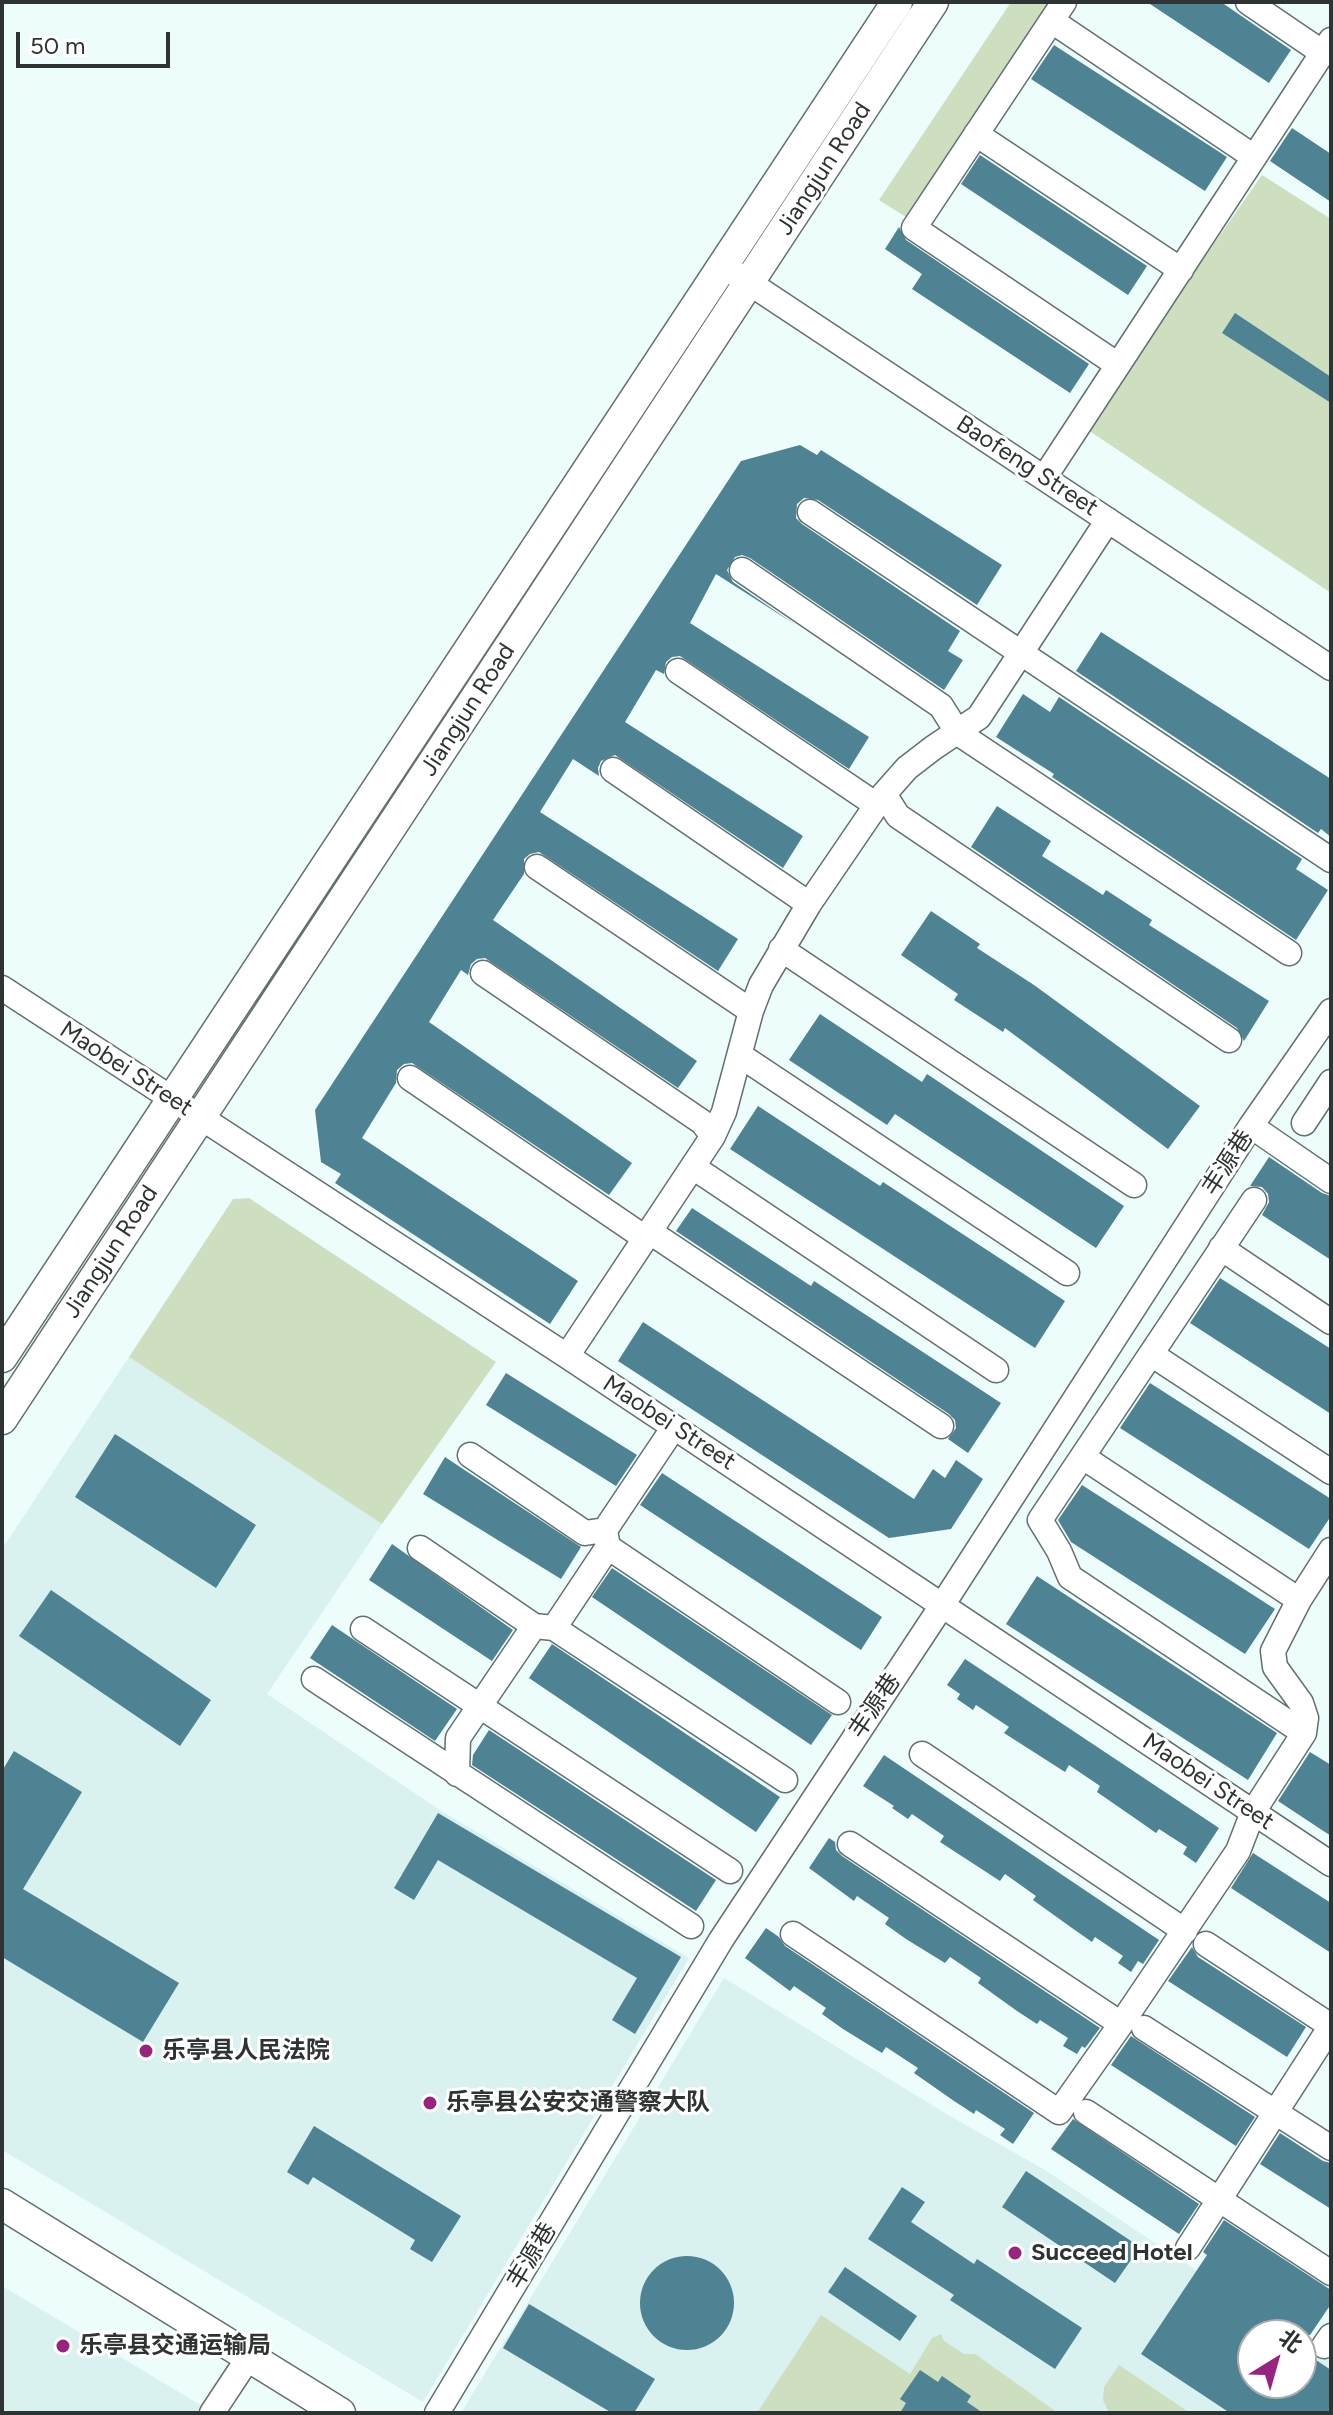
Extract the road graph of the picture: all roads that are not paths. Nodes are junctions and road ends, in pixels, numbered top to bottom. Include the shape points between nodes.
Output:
1 (897, 2) edge
2 (933, 2) edge
3 (1248, 2) edge
4 (1058, 11) edge
5 (1327, 46) edge
6 (976, 134) junction
7 (1254, 157) junction
8 (723, 265) junction
9 (1181, 270) junction
10 (750, 283) junction
11 (1118, 365) junction
12 (1044, 478) junction
13 (810, 512) dead end
14 (1108, 520) junction
15 (742, 570) dead end
16 (1023, 654) junction
17 (1331, 668) edge
18 (678, 671) dead end
19 (958, 733) junction
20 (613, 770) dead end
21 (880, 799) junction
22 (1331, 860) edge
23 (537, 867) dead end
24 (809, 904) junction
25 (781, 949) junction
26 (1289, 953) dead end
27 (483, 973) dead end
28 (2, 988) edge
29 (751, 1011) junction
30 (1331, 1011) edge
31 (1229, 1040) dead end
32 (741, 1056) junction
33 (410, 1078) dead end
34 (1331, 1082) edge
35 (172, 1100) junction
36 (199, 1117) junction
37 (1304, 1123) dead end
38 (1251, 1126) junction
39 (713, 1136) junction
40 (693, 1167) junction
41 (1331, 1181) edge
42 (1134, 1185) dead end
43 (1254, 1200) dead end
44 (647, 1235) junction
45 (1221, 1248) junction
46 (1067, 1273) dead end
47 (1331, 1322) edge
48 (1151, 1354) junction
49 (567, 1356) junction
50 (2, 1357) edge
51 (996, 1370) dead end
52 (2, 1419) edge
53 (941, 1426) dead end
54 (674, 1427) junction
55 (470, 1455) dead end
56 (1083, 1457) junction
57 (1331, 1472) edge
58 (606, 1538) junction
59 (420, 1548) dead end
60 (1331, 1550) edge
61 (1299, 1600) junction
62 (943, 1604) junction
63 (544, 1627) junction
64 (363, 1629) dead end
65 (314, 1679) dead end
66 (838, 1702) dead end
67 (480, 1706) junction
68 (1304, 1733) junction
69 (922, 1754) dead end
70 (457, 1774) junction
71 (785, 1780) dead end
72 (1253, 1812) junction
73 (850, 1844) dead end
74 (1331, 1864) edge
75 (730, 1871) dead end
76 (691, 1926) dead end
77 (793, 1934) dead end
78 (1195, 1937) junction
79 (1133, 2026) junction
80 (1331, 2026) edge
81 (1276, 2111) junction
82 (1086, 2112) dead end
83 (1331, 2148) edge
84 (1219, 2200) junction
85 (2, 2204) edge
86 (1188, 2248) dead end
87 (1331, 2273) edge
88 (249, 2357) junction
89 (212, 2413) edge
90 (340, 2413) edge
91 (437, 2413) edge

1 - 8 main road, Jiangjun Road
2 - 10 main road, Jiangjun Road
3 - 5 street
4 - 6 street
4 - 7 street
5 - 7 street
6 - 9 street
6 - 11 street via 914,228
7 - 9 street
8 - 10 street, Baofeng Street
8 - 35 main road, Jiangjun Road
9 - 11 street
10 - 12 street, Baofeng Street
10 - 36 main road, Jiangjun Road
11 - 12 street
12 - 14 street, Baofeng Street
13 - 16 street
14 - 16 street
14 - 17 street, Baofeng Street
15 - 19 street via 941,706
16 - 19 street via 979,717
16 - 22 street
18 - 21 street
19 - 21 street via 907,768
19 - 26 street
20 - 24 street
21 - 24 street
21 - 31 street
23 - 29 street
24 - 25 street
25 - 29 street
25 - 42 street
27 - 39 street via 702,1122
28 - 35 street, Maobei Street
29 - 32 street
30 - 38 street, 丰源巷
32 - 39 street
32 - 46 street
33 - 44 street
34 - 37 street
35 - 36 street, Maobei Street
35 - 50 main road, Jiangjun Road
36 - 49 street, Maobei Street
36 - 52 main road, Jiangjun Road
38 - 41 street
38 - 62 street, 丰源巷
39 - 40 street
40 - 44 street
40 - 51 street
43 - 45 street
44 - 49 street
44 - 53 street
45 - 47 street
45 - 48 street
48 - 56 street
48 - 57 street
49 - 54 street, Maobei Street
54 - 58 street
54 - 62 street, Maobei Street
55 - 58 street via 585,1533
56 - 61 street
56 - 68 street via 1040,1520 1070,1577
58 - 63 street
58 - 66 street
59 - 63 street
60 - 61 street
61 - 68 street via 1273,1651 1275,1667 1301,1703
62 - 72 street, Maobei Street
62 - 91 street, 丰源巷 via 721,1940
63 - 67 street
63 - 71 street
64 - 67 street
65 - 70 street
67 - 70 street via 458,1738
67 - 75 street
68 - 72 street
69 - 78 street
70 - 76 street
72 - 74 street, Maobei Street
72 - 78 street
73 - 79 street
77 - 79 street via 1059,2112
78 - 79 street
78 - 80 street
79 - 81 street
80 - 81 street
81 - 83 street
81 - 84 street
82 - 84 street
84 - 86 street
84 - 87 street
85 - 88 main road
88 - 89 street
88 - 90 main road

